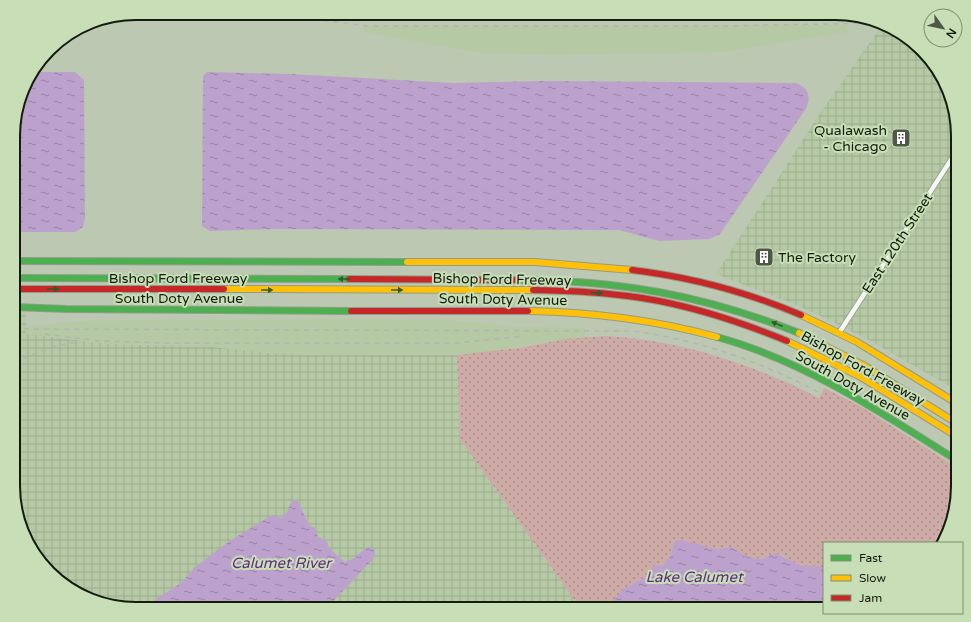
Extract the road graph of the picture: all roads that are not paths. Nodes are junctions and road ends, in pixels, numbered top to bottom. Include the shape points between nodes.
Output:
1 (951, 160) edge
2 (20, 261) edge
3 (20, 278) edge
4 (20, 289) edge
5 (20, 307) edge
6 (839, 333) junction
7 (951, 400) edge
8 (951, 420) edge
9 (951, 433) edge
10 (951, 456) edge

1 - 6 street, East 120th Street
2 - 6 main road via 535,262 611,266 664,273 734,290 788,309
8 -> 3 main road, Bishop Ford Freeway via 873,371 813,339 720,305 646,288 597,282 542,280
4 -> 9 main road, Bishop Ford Freeway via 512,290 581,292 659,301 716,314 790,341 867,381
5 - 10 main road, South Doty Avenue via 560,312 645,319 710,334 793,364 841,389
6 - 7 main road

